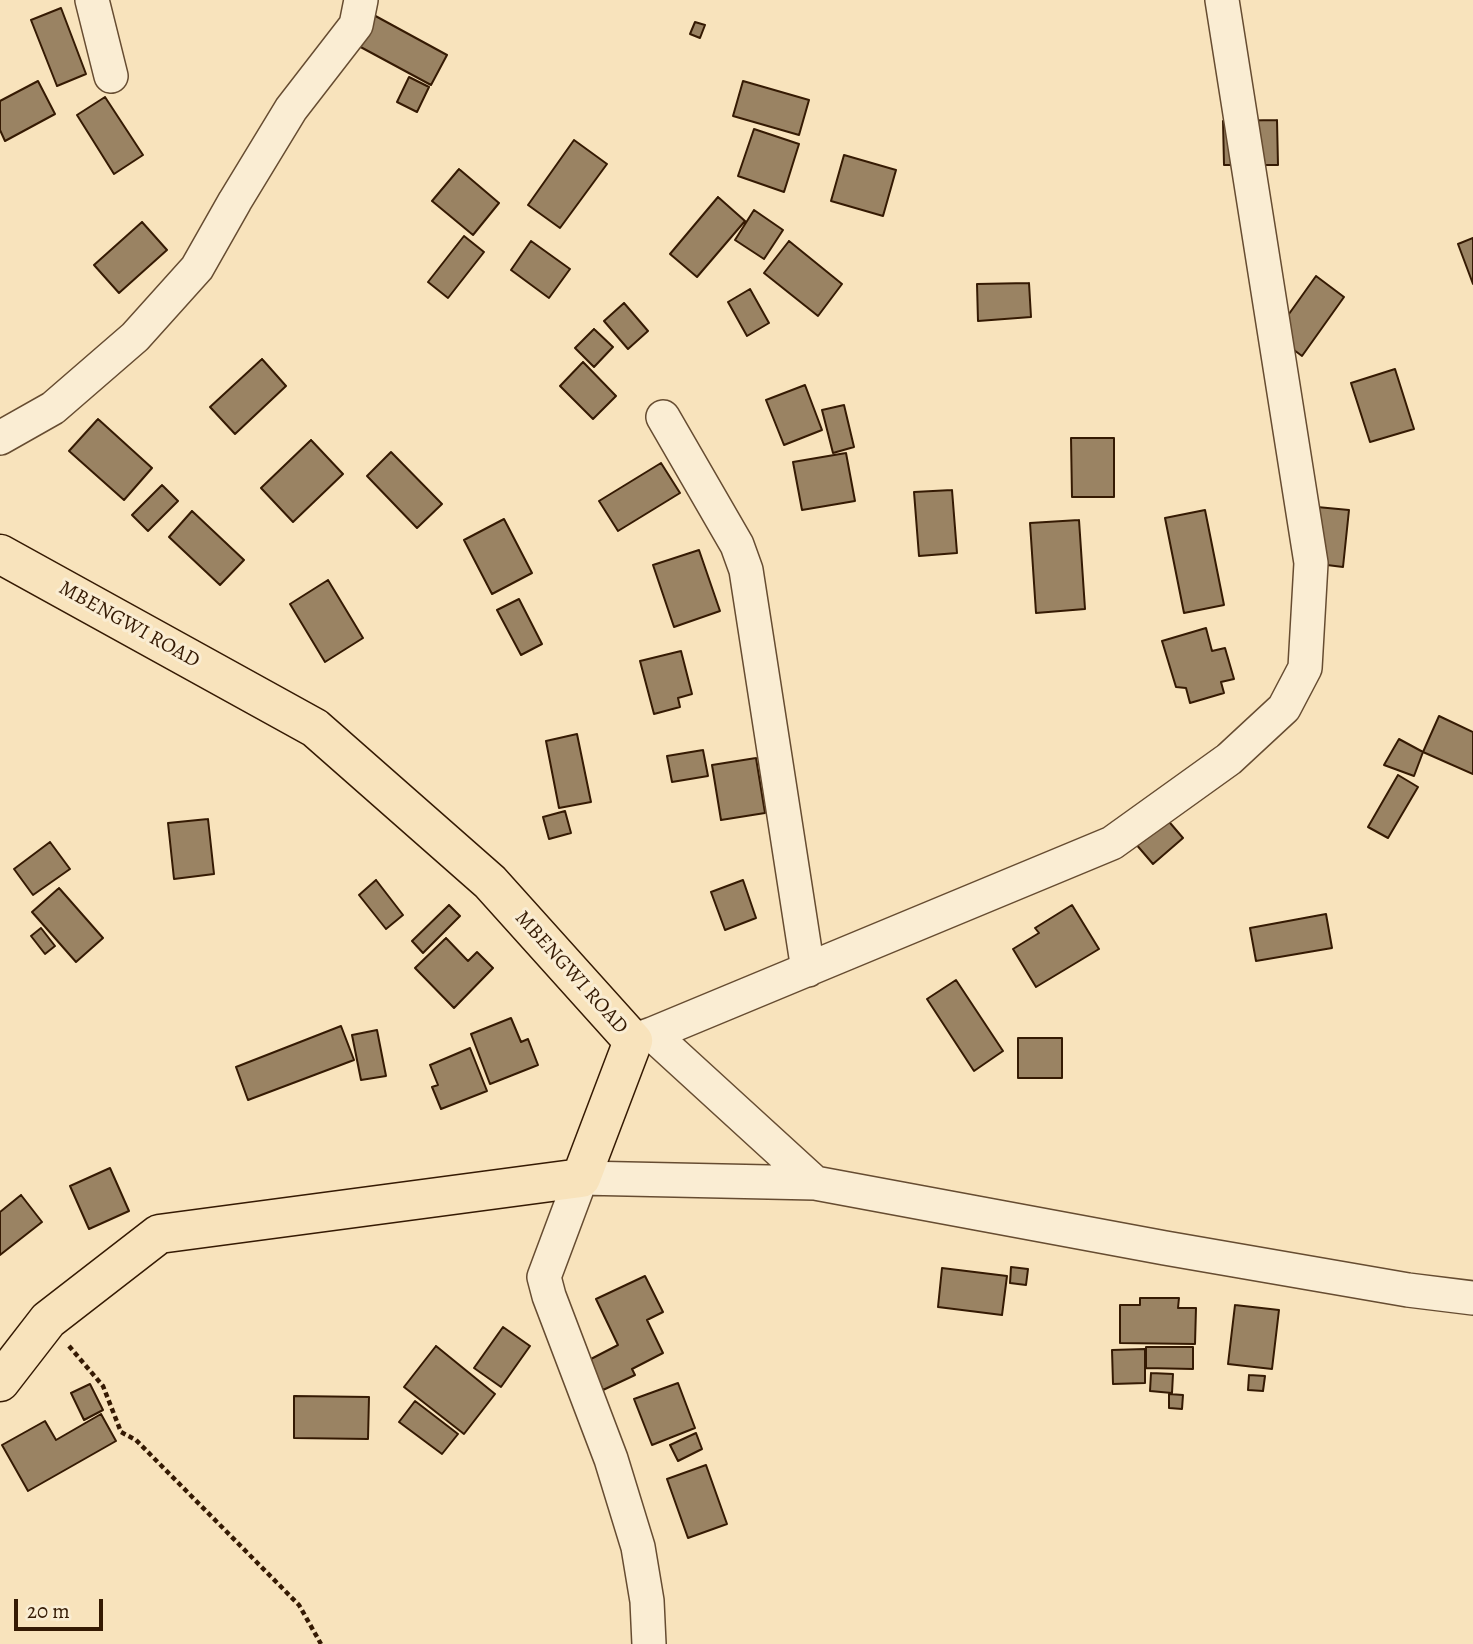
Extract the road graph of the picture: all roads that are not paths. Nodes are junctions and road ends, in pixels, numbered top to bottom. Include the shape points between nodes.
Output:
1 (92, 0) edge
2 (361, 0) edge
3 (1222, 0) edge
4 (111, 76) dead end
5 (663, 416) dead end
6 (0, 438) edge
7 (0, 554) edge
8 (808, 970) junction
9 (642, 1037) junction
10 (581, 1178) junction
11 (815, 1182) junction
12 (1473, 1298) edge
13 (0, 1382) edge
14 (649, 1644) edge

1 - 4 street
2 - 6 street via 356,25 291,109 197,268 135,337 53,408
3 - 8 street via 1310,551 1305,668 1283,708 1229,759 1111,843
5 - 8 street via 747,570
7 - 9 main road, MBENGWI ROAD via 315,728 489,882
8 - 9 street
9 - 10 main road, MBENGWI ROAD
9 - 11 street
10 - 11 street
10 - 13 main road via 159,1234 48,1320
10 - 14 street via 544,1277 638,1547
11 - 12 street via 1165,1248

